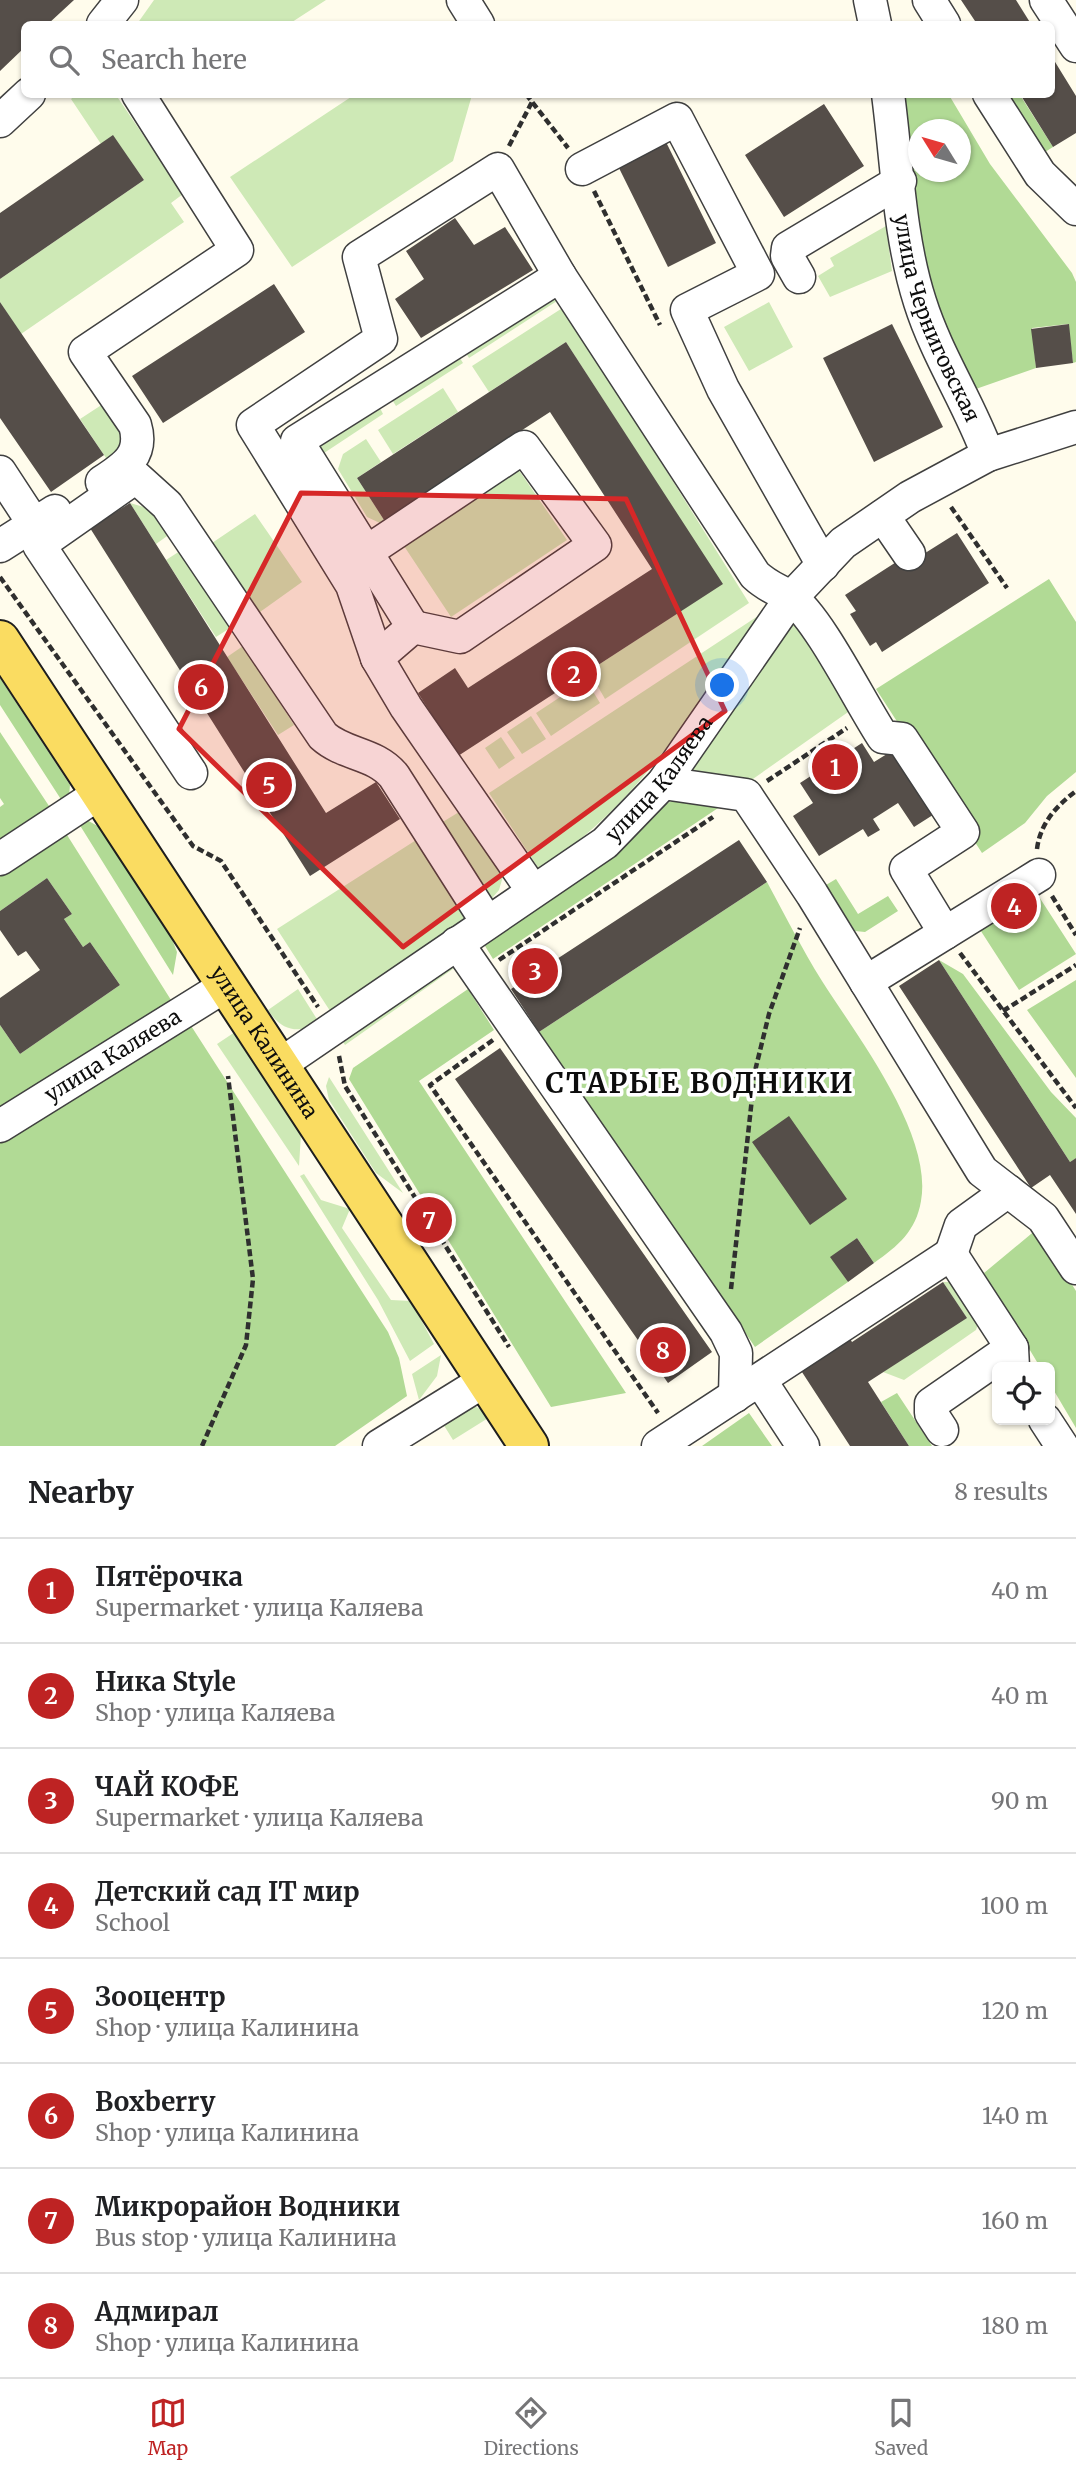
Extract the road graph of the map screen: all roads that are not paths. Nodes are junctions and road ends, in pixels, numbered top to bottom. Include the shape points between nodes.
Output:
1 (122, 0) edge
2 (463, 0) edge
3 (870, 0) edge
4 (929, 0) edge
5 (1046, 0) edge
6 (105, 21) edge
7 (476, 21) edge
8 (874, 21) edge
9 (942, 21) edge
10 (1076, 46) edge
11 (25, 98) edge
12 (141, 98) edge
13 (889, 98) edge
14 (992, 98) edge
15 (0, 121) edge
16 (582, 169) dead end
17 (900, 181) junction
18 (1076, 209) edge
19 (560, 276) junction
20 (799, 276) dead end
21 (1076, 427) edge
22 (988, 455) junction
23 (0, 472) edge
24 (883, 516) junction
25 (34, 524) junction
26 (0, 546) edge
27 (365, 553) junction
28 (909, 554) dead end
29 (822, 565) junction
30 (791, 598) junction
31 (413, 627) junction
32 (0, 640) edge
33 (377, 658) junction
34 (191, 773) dead end
35 (663, 783) junction
36 (100, 793) junction
37 (0, 859) edge
38 (1039, 875) dead end
39 (533, 891) junction
40 (487, 922) junction
41 (945, 933) junction
42 (457, 943) junction
43 (866, 982) junction
44 (225, 986) junction
45 (278, 1066) junction
46 (0, 1126) edge
47 (1008, 1191) junction
48 (951, 1254) junction
49 (1076, 1268) edge
50 (1013, 1358) edge
51 (484, 1381) junction
52 (748, 1388) junction
53 (1048, 1425) edge
54 (942, 1430) dead end
55 (666, 1441) edge
56 (379, 1446) edge
57 (529, 1446) edge
58 (803, 1446) edge
59 (1062, 1446) edge

1 - 6 street
2 - 7 street
3 - 8 street
4 - 9 street
5 - 10 street
11 - 15 street
12 - 25 street via 237,250 85,352 135,425 137,451 125,467
13 - 17 street, улица Черниговская
14 - 18 street via 1040,174
16 - 29 street via 677,119 758,274 687,310 723,389
17 - 20 street via 788,248 787,256
17 - 22 street, улица Черниговская via 919,301
19 - 27 street via 297,441
19 - 30 street via 755,575 770,589
19 - 33 street via 498,169 359,257 381,339 253,425 352,585
21 - 22 street, улица Каляева
22 - 24 street, улица Каляева via 910,496
23 - 25 street
24 - 28 street
24 - 29 street, улица Каляева
25 - 26 street
27 - 31 street
27 - 31 street via 524,447 595,545 460,637
29 - 30 street, улица Каляева
30 - 35 street, улица Каляева
30 - 41 street via 813,624 883,737 902,739 963,832 906,869
31 - 33 street
32 - 36 main road, улица Калинина
33 - 39 street
34 - 40 street via 39,545 136,477 167,505 323,736 340,748 380,763 394,776
35 - 39 street, улица Каляева via 605,843
35 - 43 street via 746,795
36 - 37 street
36 - 44 main road, улица Калинина
38 - 41 street
39 - 40 street, улица Каляева
40 - 42 street, улица Каляева
41 - 43 street
42 - 45 street, улица Каляева
42 - 52 street via 726,1332
43 - 47 street via 982,1171
44 - 45 main road, улица Калинина
44 - 46 street, улица Каляева
45 - 51 main road, улица Калинина
47 - 48 street via 961,1224
47 - 49 street via 1043,1218
48 - 50 street
48 - 52 street
50 - 54 street via 931,1404 931,1413
51 - 56 street
51 - 57 main road, улица Калинина
52 - 55 street
52 - 58 street
53 - 59 street

